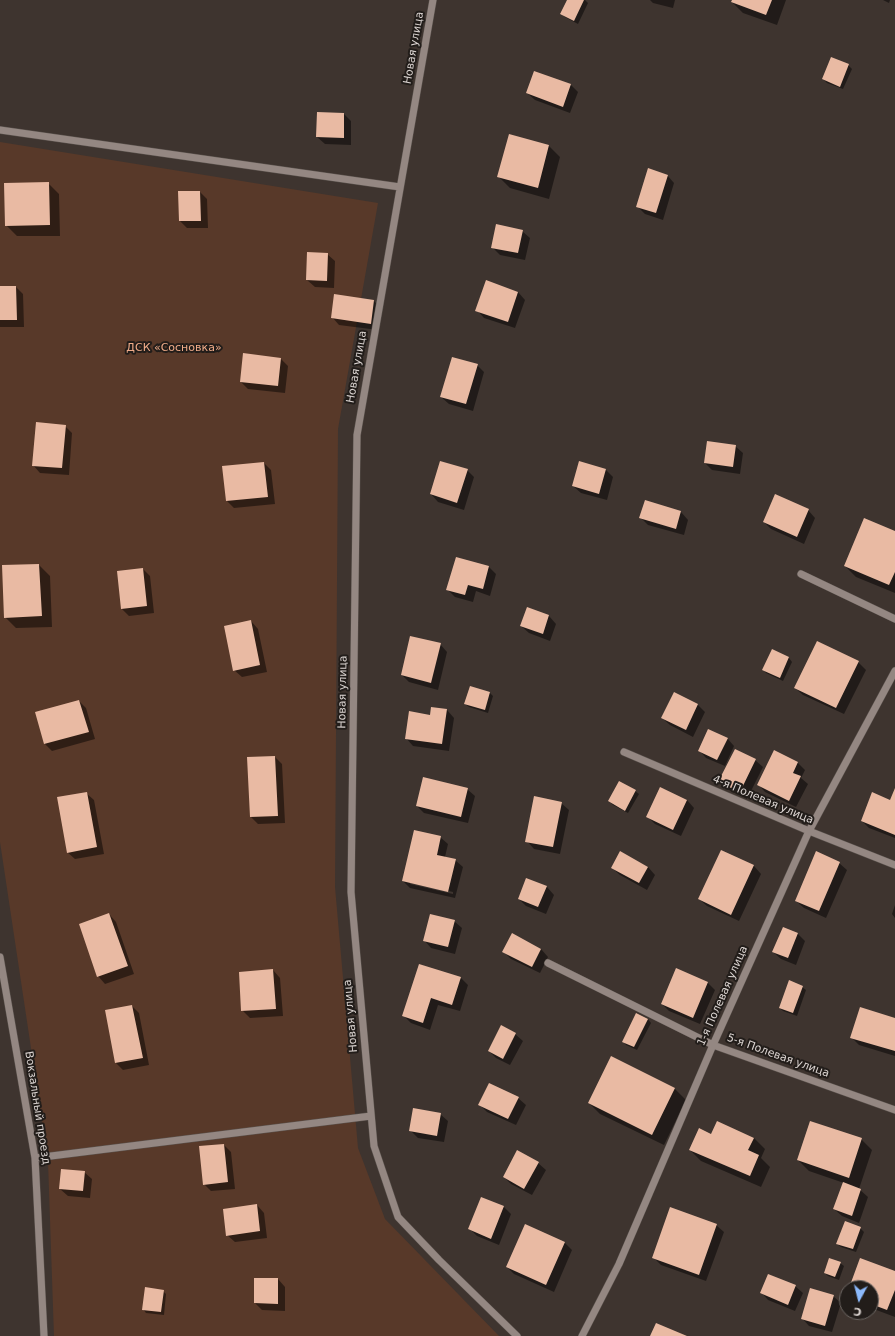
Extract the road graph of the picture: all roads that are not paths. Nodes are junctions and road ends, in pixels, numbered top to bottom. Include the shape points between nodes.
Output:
1 (433, 0) edge
2 (0, 130) edge
3 (400, 187) junction
4 (801, 574) dead end
5 (895, 619) edge
6 (895, 672) edge
7 (624, 752) dead end
8 (809, 832) junction
9 (895, 865) edge
10 (0, 957) edge
11 (548, 963) dead end
12 (713, 1045) junction
13 (895, 1110) edge
14 (371, 1116) junction
15 (35, 1158) junction
16 (44, 1336) edge
17 (517, 1336) edge
18 (582, 1336) edge

1 - 3 street, Новая улица
2 - 3 street
3 - 14 street, Новая улица via 357,435 351,892
4 - 5 street
6 - 8 street, 1-я Полевая улица
7 - 8 street, 4-я Полевая улица
8 - 9 street, 4-я Полевая улица
8 - 12 street, 1-я Полевая улица
10 - 15 street, Вокзальный проезд
11 - 12 street, 5-я Полевая улица
12 - 13 street, 5-я Полевая улица
12 - 18 street, 1-я Полевая улица via 619,1264
14 - 15 street
14 - 17 street, Новая улица via 374,1146 398,1217
15 - 16 street, Вокзальный проезд

